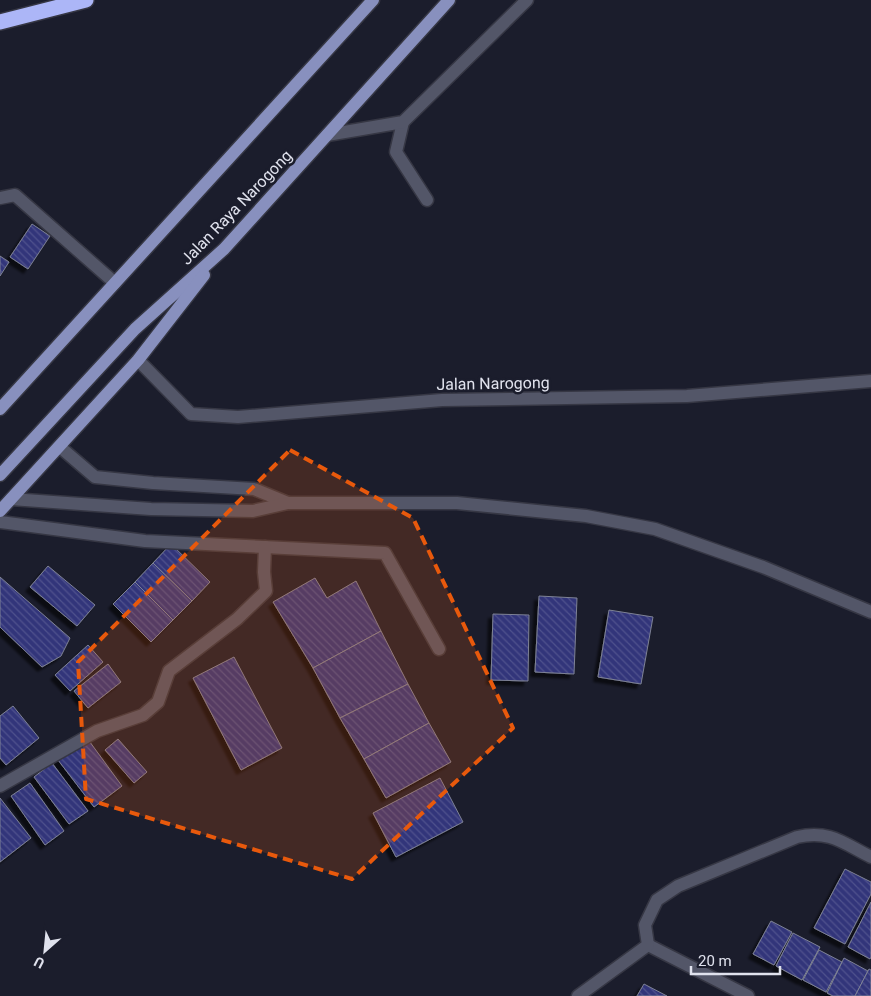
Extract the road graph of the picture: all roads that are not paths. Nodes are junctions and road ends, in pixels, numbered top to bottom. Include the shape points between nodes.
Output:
1 (86, 0) edge
2 (373, 0) edge
3 (450, 0) edge
4 (527, 0) edge
5 (0, 22) edge
6 (403, 122) junction
7 (327, 135) junction
8 (0, 198) edge
9 (427, 200) dead end
10 (224, 249) junction
11 (115, 283) junction
12 (138, 360) junction
13 (871, 382) edge
14 (0, 410) edge
15 (60, 446) junction
16 (0, 475) edge
17 (11, 499) junction
18 (288, 503) junction
19 (0, 511) edge
20 (0, 522) edge
21 (265, 547) junction
22 (871, 612) edge
23 (439, 649) dead end
24 (0, 786) edge
25 (871, 857) edge
26 (648, 945) junction
27 (578, 996) edge
28 (748, 996) edge

1 - 5 highway
2 - 11 main road
3 - 7 main road, Jalan Raya Narogong
4 - 6 street
6 - 7 street
6 - 9 street via 396,152
7 - 10 main road, Jalan Raya Narogong
8 - 11 street via 15,195
10 - 12 main road
10 - 16 main road, Jalan Raya Narogong via 135,329
11 - 14 main road
12 - 13 street, Jalan Narogong via 190,414 238,417 442,400 687,396
12 - 15 main road
15 - 17 main road
15 - 18 street via 95,477 153,484 254,489
17 - 18 street via 151,509 254,511
17 - 19 main road
18 - 22 street via 457,503 586,516 655,529
20 - 21 street via 145,541
21 - 23 street via 385,553
21 - 24 street via 266,591 237,619 169,671 158,702 143,715 97,731
25 - 26 street via 828,835 797,837 678,886 657,900 645,925
26 - 27 street
26 - 28 street

